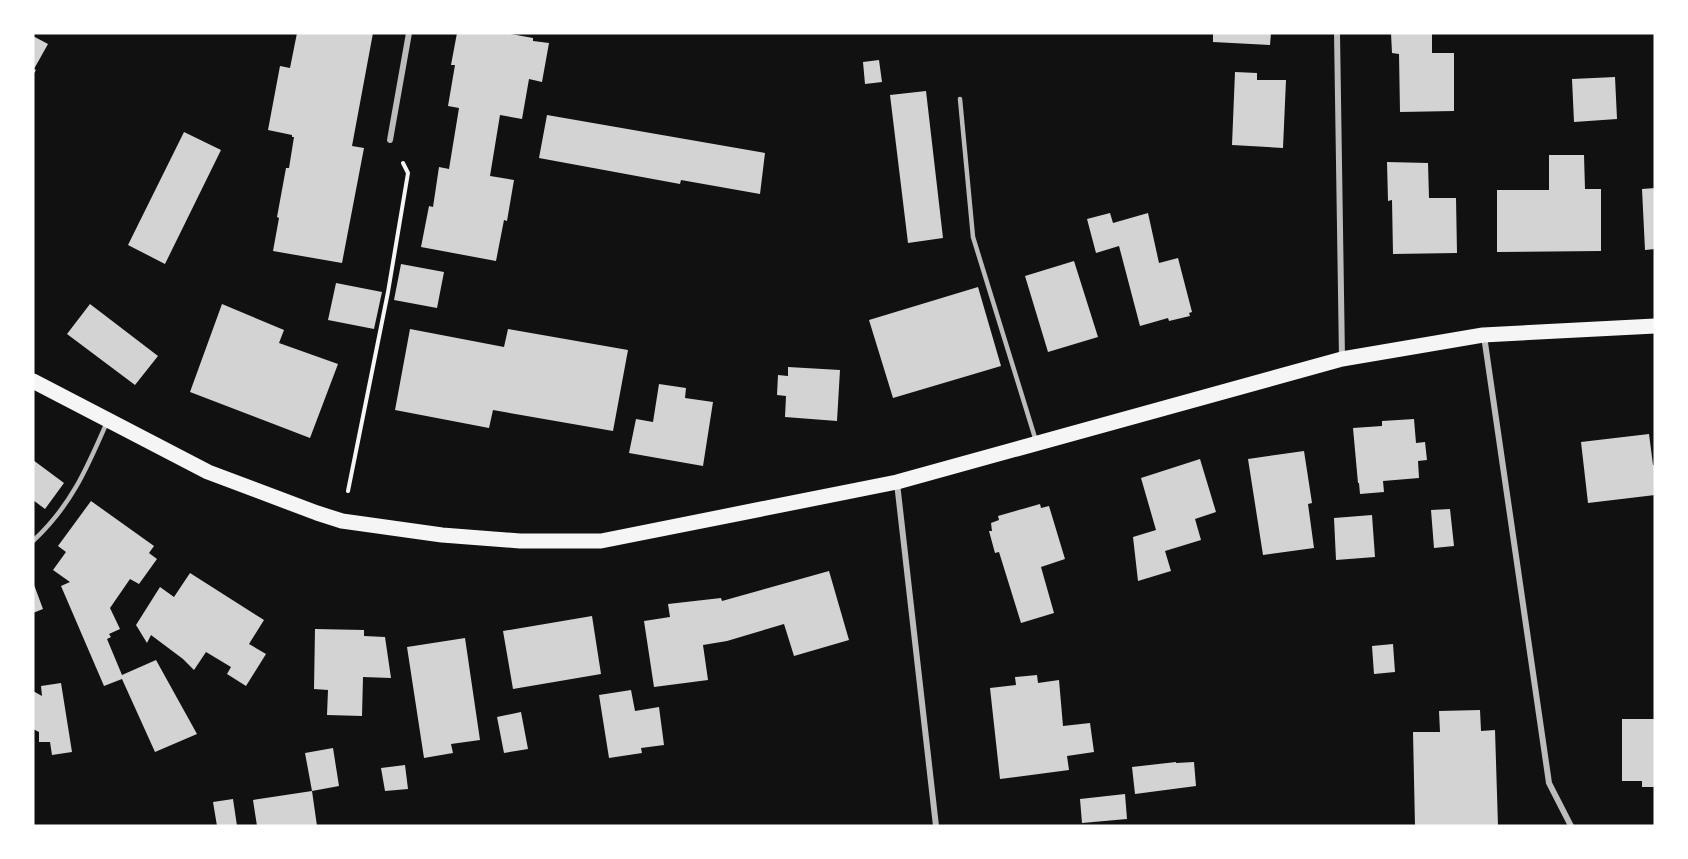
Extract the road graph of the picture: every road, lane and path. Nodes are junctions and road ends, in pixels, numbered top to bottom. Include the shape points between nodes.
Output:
1 (409, 33) edge
2 (1337, 33) edge
3 (960, 99) dead end
4 (390, 140) joint
5 (1655, 326) edge
6 (1484, 335) junction
7 (1342, 359) junction
8 (33, 381) edge
9 (108, 419) junction
10 (1036, 444) junction
11 (897, 482) junction
12 (342, 521) junction
13 (33, 541) edge
14 (936, 826) edge
15 (1571, 826) edge

1 - 4 street
2 - 7 street
3 - 10 lane via 974,237
4 - 12 path via 408,172
5 - 6 main road
6 - 7 main road
6 - 15 street via 1549,783
7 - 10 main road
8 - 9 main road
9 - 12 main road via 208,472
9 - 13 lane via 76,490 64,509
10 - 11 main road
11 - 12 main road via 601,540 442,535
11 - 14 street

